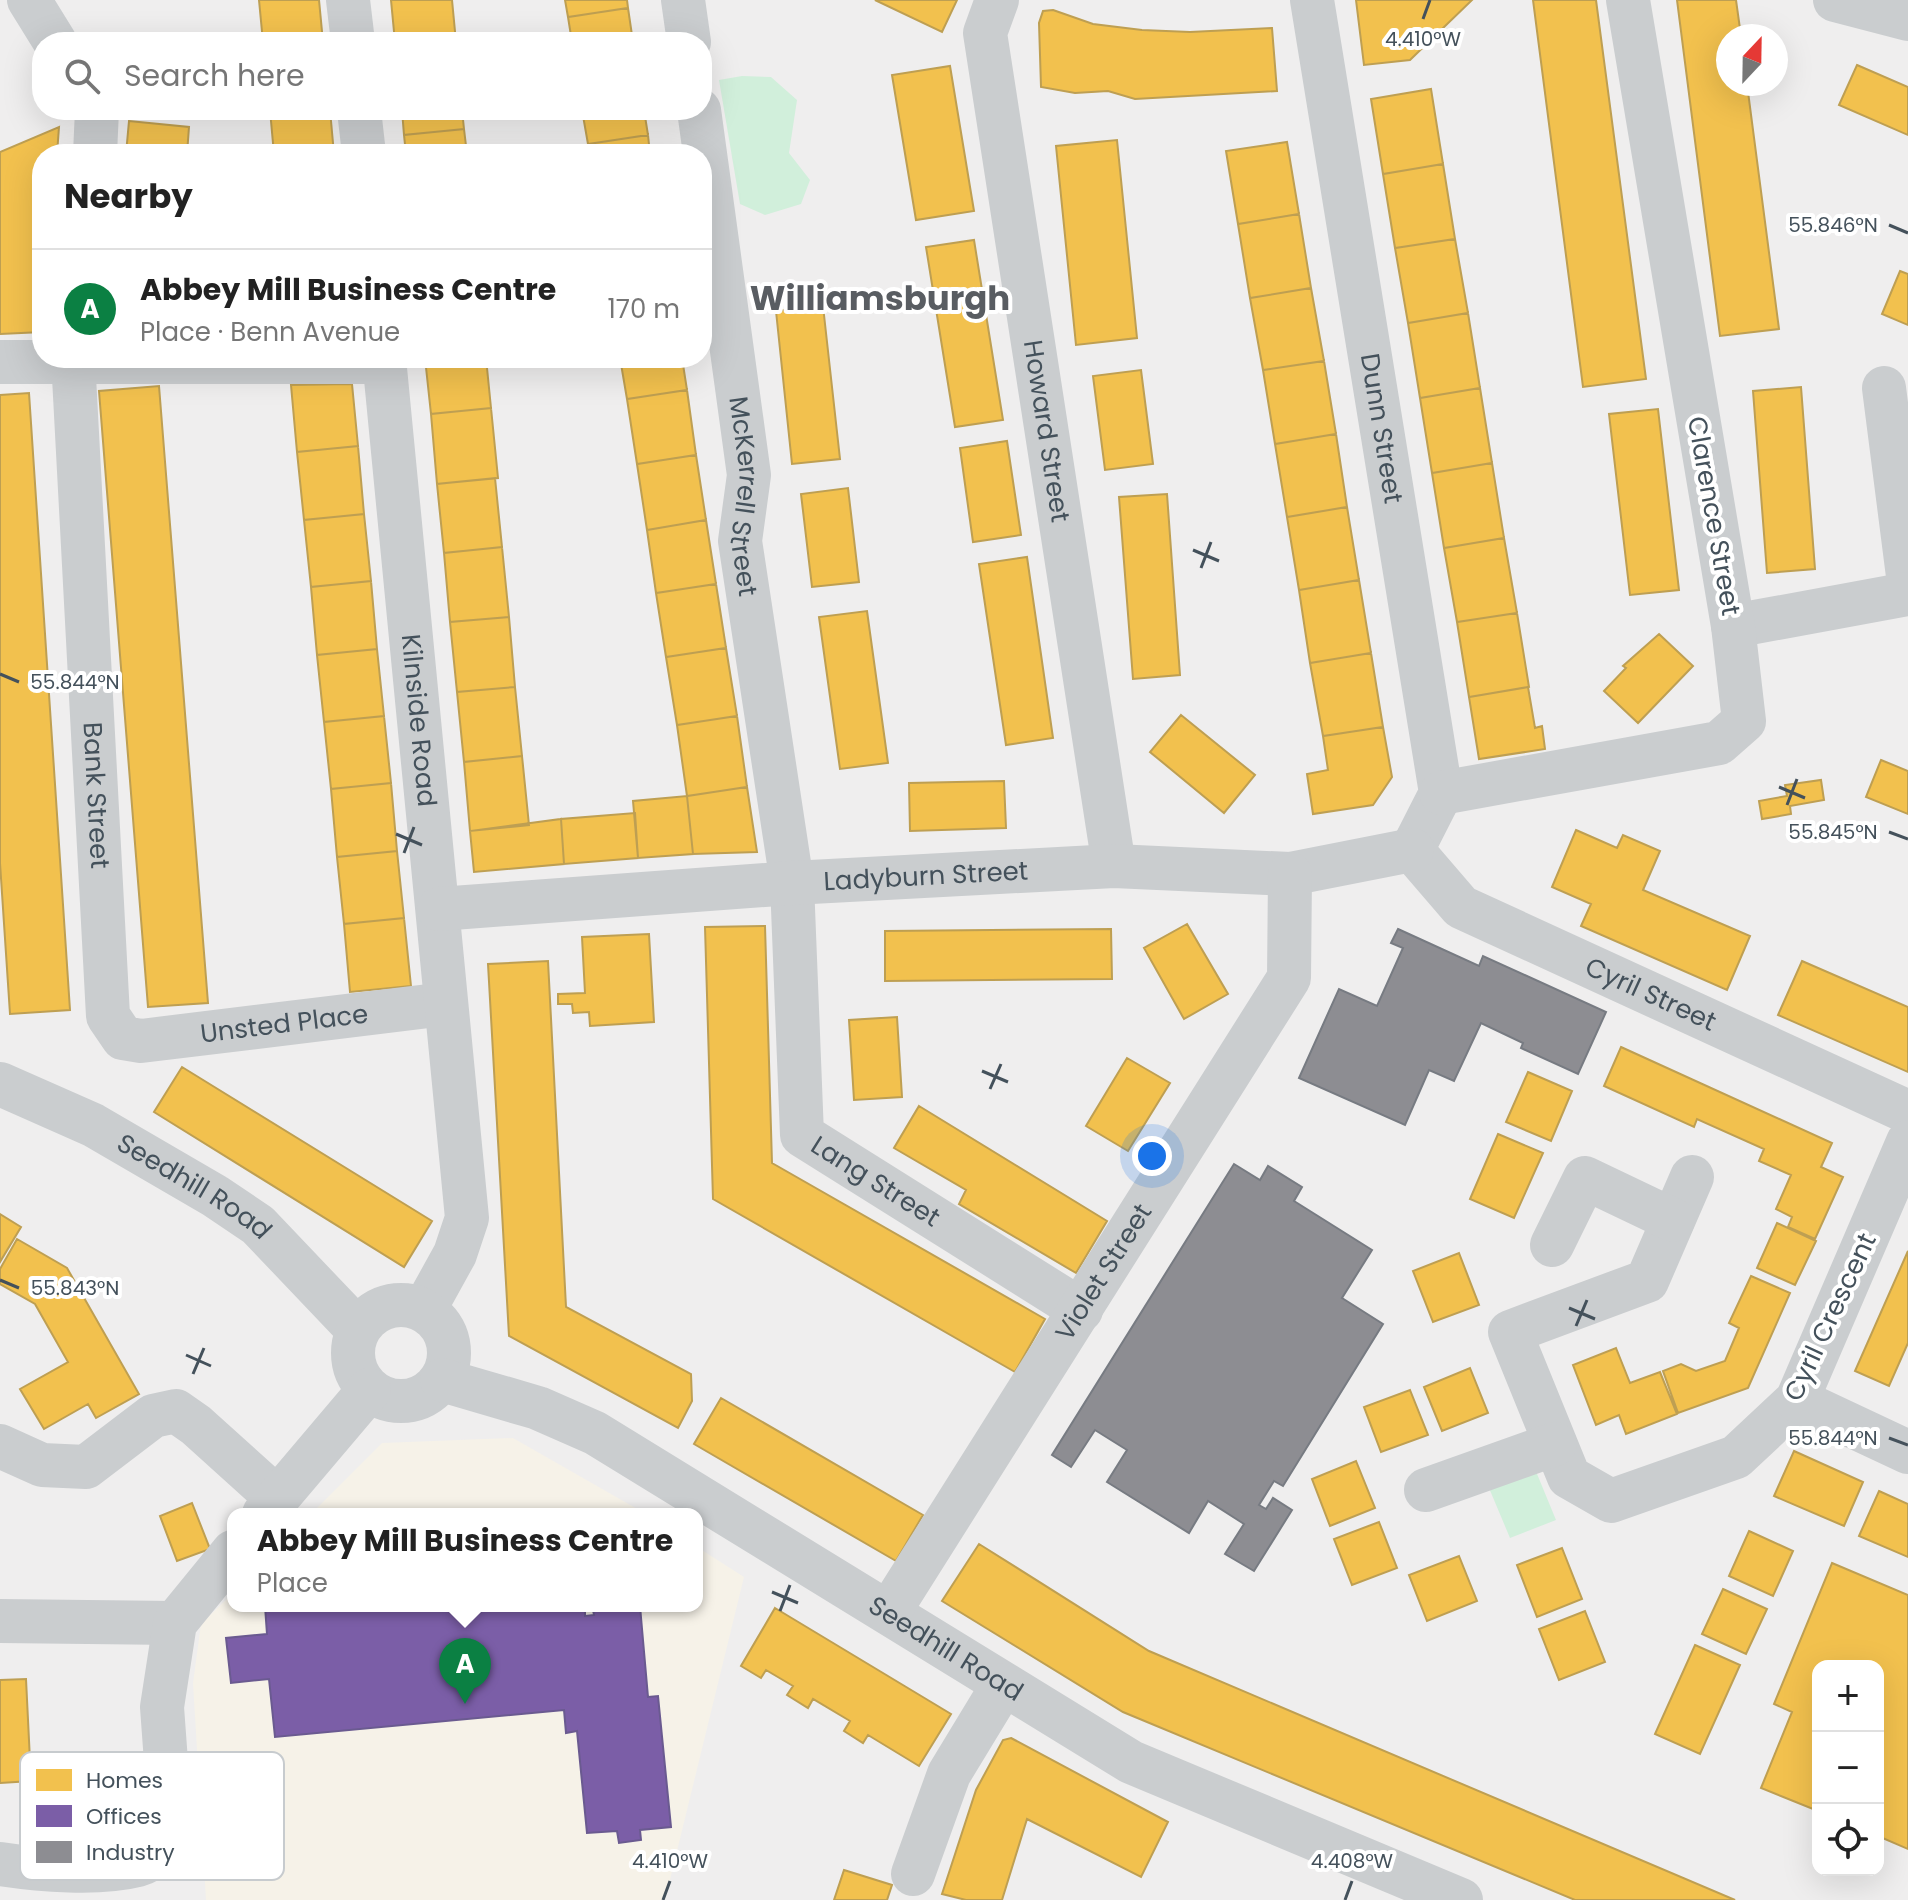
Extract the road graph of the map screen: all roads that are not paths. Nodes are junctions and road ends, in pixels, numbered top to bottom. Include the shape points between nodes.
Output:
1 (29, 0) edge
2 (348, 0) edge
3 (683, 0) edge
4 (997, 0) edge
5 (1312, 0) edge
6 (1628, 0) edge
7 (1835, 0) edge
8 (1908, 19) edge
9 (49, 32) edge
10 (352, 32) edge
11 (688, 32) edge
12 (97, 120) edge
13 (360, 120) edge
14 (700, 120) edge
15 (95, 144) edge
16 (363, 144) edge
17 (704, 144) edge
18 (712, 205) edge
19 (32, 361) edge
20 (0, 362) edge
21 (73, 368) edge
22 (385, 368) edge
23 (1884, 388) dead end
24 (1908, 576) edge
25 (1908, 594) edge
26 (1733, 626) junction
27 (1441, 793) junction
28 (1412, 850) junction
29 (1114, 866) junction
30 (1290, 874) junction
31 (792, 883) junction
32 (439, 909) junction
33 (445, 1004) junction
34 (123, 1038) joint
35 (0, 1084) edge
36 (1908, 1112) edge
37 (1908, 1142) edge
38 (1692, 1177) dead end
39 (1673, 1220) junction
40 (1552, 1245) dead end
41 (424, 1310) junction
42 (1081, 1310) junction
43 (358, 1330) junction
44 (442, 1380) junction
45 (369, 1390) junction
46 (1797, 1400) junction
47 (1555, 1444) junction
48 (0, 1446) edge
49 (1908, 1452) edge
50 (1426, 1490) dead end
51 (270, 1506) edge
52 (227, 1559) edge
53 (889, 1612) junction
54 (0, 1621) edge
55 (175, 1623) junction
56 (1003, 1685) junction
57 (165, 1752) edge
58 (0, 1864) edge
59 (20, 1872) edge
60 (913, 1874) dead end
61 (71, 1880) edge
62 (50, 1885) edge
63 (1461, 1900) edge

1 - 9 street
2 - 10 street
3 - 11 street
4 - 29 street, Howard Street via 985,33
5 - 27 street, Dunn Street
6 - 26 street, Clarence Street
7 - 8 street
12 - 15 street
13 - 16 street
14 - 17 street, McKerrell Street
18 - 31 street, McKerrell Street via 749,475 740,541
19 - 20 street
21 - 34 street, Bank Street via 108,1016
22 - 32 street, Kilnside Road
23 - 24 street
25 - 26 street
26 - 27 street, Clarence Street via 1744,721 1719,743
27 - 28 street
28 - 30 street, Ladyburn Street
28 - 36 street, Cyril Street via 1461,907
29 - 30 street, Ladyburn Street
29 - 31 street, Ladyburn Street
30 - 42 street, Violet Street via 1289,978
31 - 32 street, Ladyburn Street
31 - 42 street, Lang Street via 802,1135
32 - 33 street, Kilnside Road
33 - 34 street, Unsted Place via 141,1041
33 - 41 street, Kilnside Road via 467,1218 455,1254
35 - 43 street, Seedhill Road via 93,1125 226,1203 258,1225
37 - 46 street, Cyril Crescent
38 - 39 street, Cyril Crescent
39 - 40 street via 1585,1178
39 - 47 street, Cyril Crescent via 1647,1281 1510,1332
41 - 43 street via 389,1306 368,1317
41 - 44 street via 449,1344
42 - 53 street, Violet Street
43 - 45 street via 352,1358
44 - 45 street via 430,1392 405,1402
44 - 53 street, Seedhill Road via 538,1408 595,1433
45 - 51 street
46 - 47 street, Cyril Crescent via 1736,1457 1611,1501 1569,1477
46 - 49 street
47 - 50 street
48 - 51 street via 42,1465 86,1467 153,1416 176,1411 196,1425
52 - 55 street
53 - 56 street, Seedhill Road
54 - 55 street
55 - 57 street via 162,1707
56 - 60 street via 949,1774
56 - 63 street, Seedhill Road via 1131,1762
58 - 59 street
61 - 62 street

